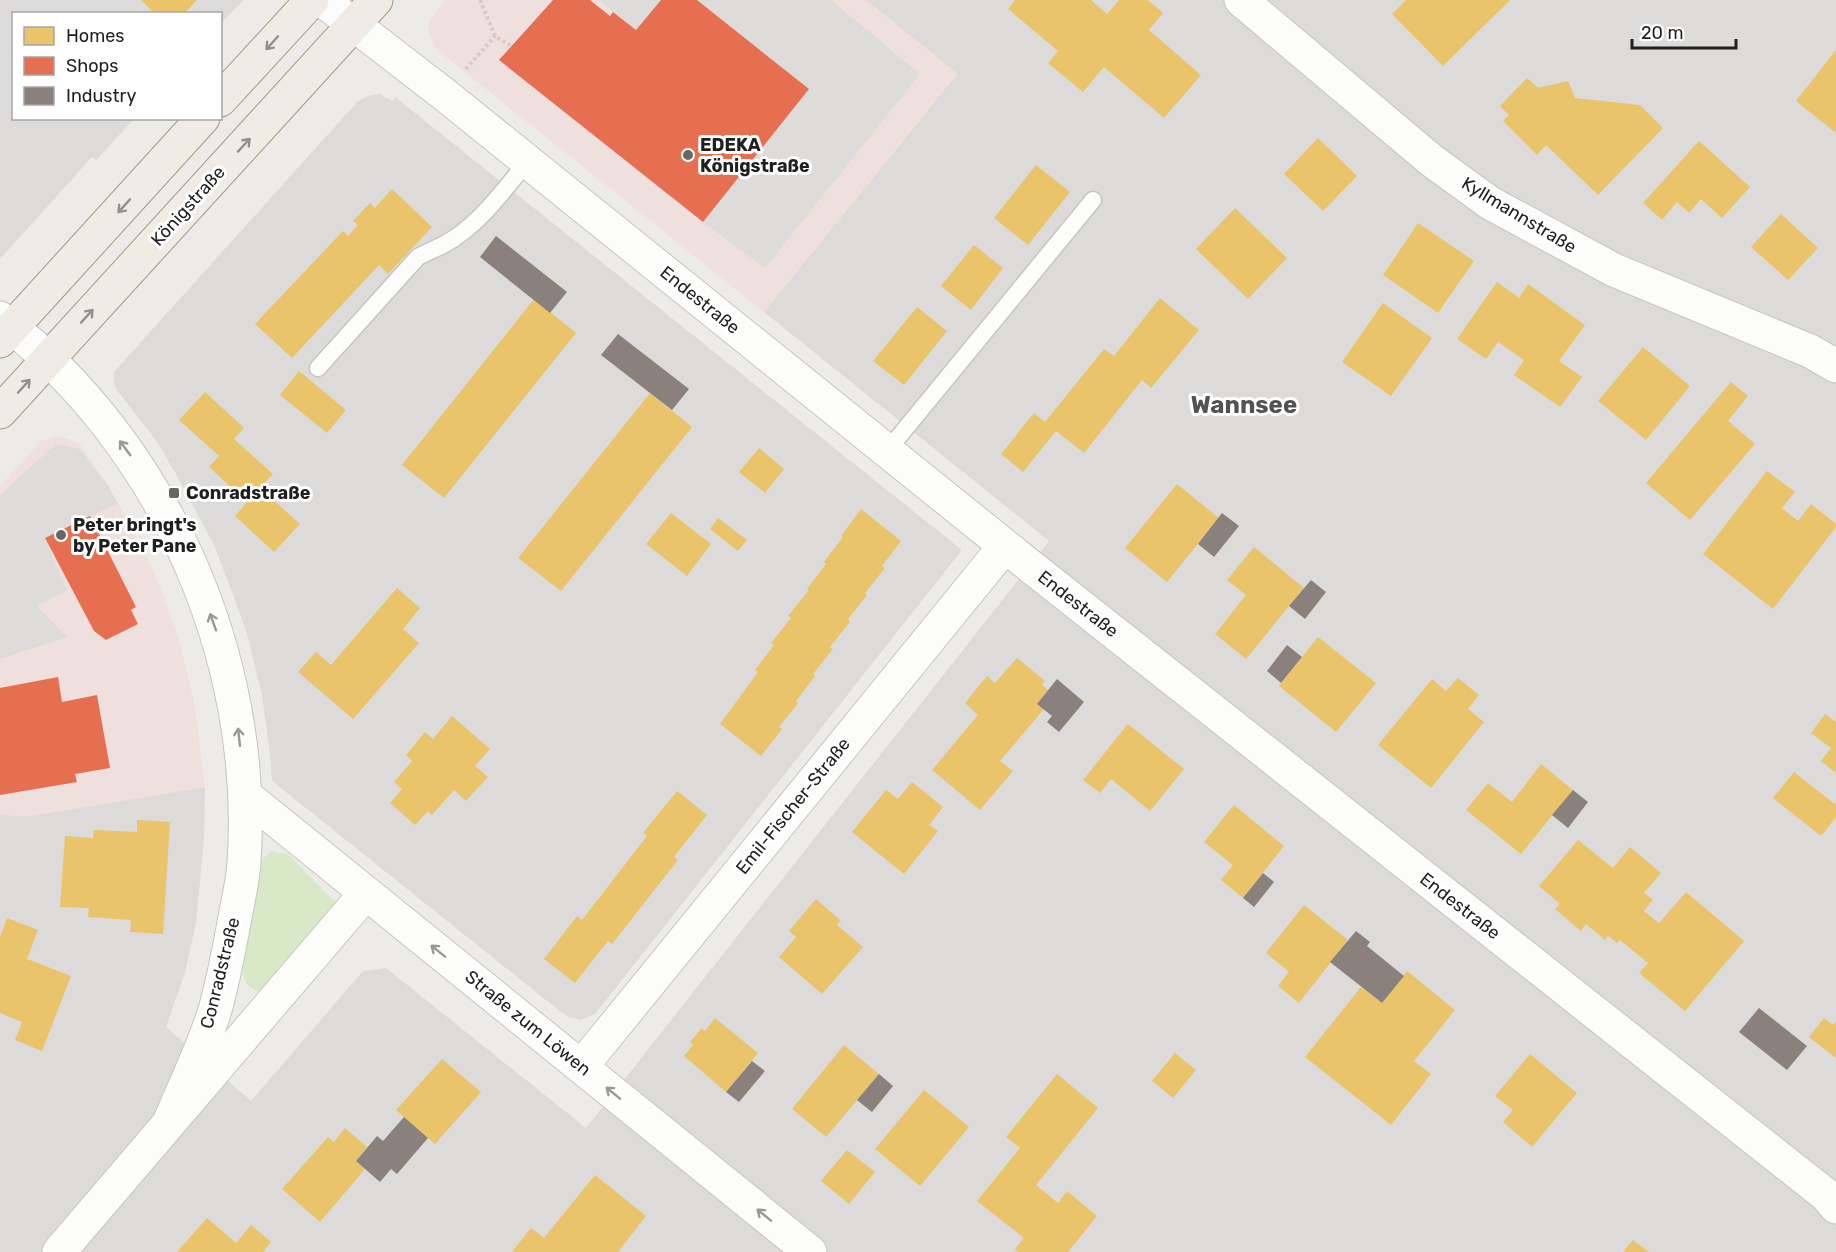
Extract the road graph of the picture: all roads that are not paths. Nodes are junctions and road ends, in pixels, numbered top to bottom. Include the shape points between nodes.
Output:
1 (312, 0) edge
2 (322, 0) edge
3 (376, 0) edge
4 (1241, 0) edge
5 (354, 25) junction
6 (222, 98) edge
7 (201, 120) edge
8 (528, 161) junction
9 (1093, 200) dead end
10 (4, 329) edge
11 (48, 359) junction
12 (1836, 366) edge
13 (318, 368) dead end
14 (0, 412) edge
15 (887, 451) junction
16 (1005, 546) junction
17 (245, 795) junction
18 (366, 893) junction
19 (581, 1067) junction
20 (169, 1124) junction
21 (1836, 1206) edge
22 (59, 1252) edge
23 (810, 1252) edge

1 -> 6 main road
2 - 5 street, Endestraße
3 - 5 main road, Königstraße
4 - 12 street, Kyllmannstraße via 1431,160 1490,203 1614,270 1810,351
5 - 8 street, Endestraße
11 -> 5 main road, Königstraße
7 -> 10 main road
8 - 13 lane via 458,236 418,257
8 - 15 street, Endestraße
9 - 15 lane
10 - 11 street, Conradstraße
14 -> 11 main road, Königstraße
17 -> 11 street, Conradstraße via 236,708 214,623 168,517 107,424
15 - 16 street, Endestraße
16 - 19 street, Emil-Fischer-Straße
16 - 21 street, Endestraße
17 - 18 street, Straße zum Löwen
17 - 20 street, Conradstraße via 244,865 224,974 214,1011
19 -> 18 street, Straße zum Löwen
18 - 20 street, Conradstraße
23 -> 19 street, Straße zum Löwen
20 - 22 street, Conradstraße

